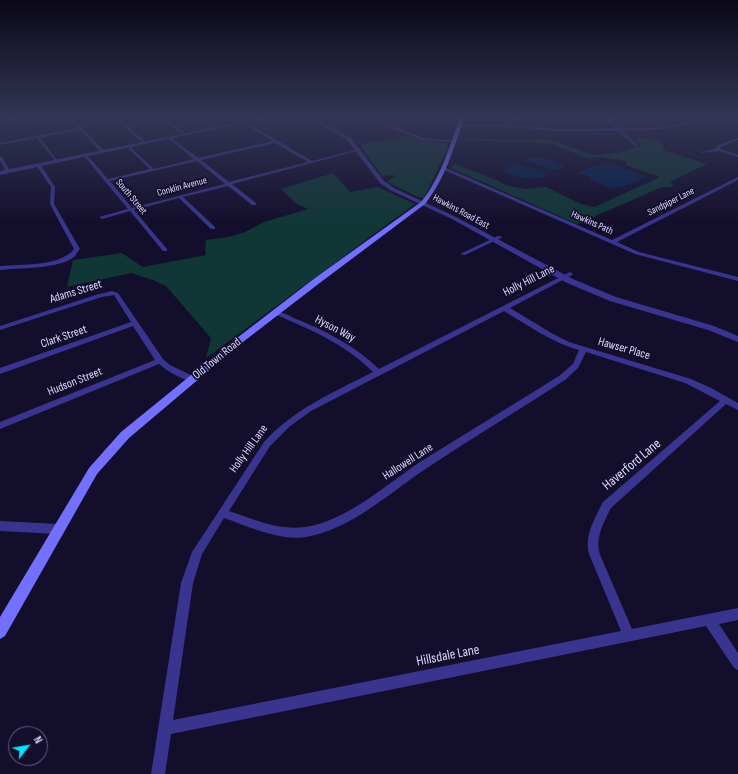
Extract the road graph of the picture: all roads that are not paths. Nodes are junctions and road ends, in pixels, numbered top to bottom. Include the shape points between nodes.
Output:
1 (51, 154) edge
2 (89, 154) edge
3 (136, 154) edge
4 (189, 154) edge
5 (221, 154) edge
6 (296, 154) edge
7 (343, 154) edge
8 (362, 154) edge
9 (449, 154) edge
10 (84, 155) junction
11 (0, 157) edge
12 (196, 160) junction
13 (56, 161) junction
14 (311, 162) junction
15 (38, 165) junction
16 (444, 168) junction
17 (153, 170) junction
18 (8, 171) junction
19 (0, 173) edge
20 (738, 178) edge
21 (106, 181) junction
22 (229, 184) junction
23 (180, 197) junction
24 (423, 203) junction
25 (254, 204) dead end
26 (130, 210) junction
27 (102, 217) dead end
28 (213, 228) dead end
29 (497, 239) junction
30 (613, 242) junction
31 (165, 250) dead end
32 (463, 254) dead end
33 (0, 268) edge
34 (567, 276) junction
35 (738, 279) edge
36 (505, 308) junction
37 (276, 313) junction
38 (135, 323) junction
39 (0, 328) edge
40 (738, 331) edge
41 (738, 339) edge
42 (583, 349) junction
43 (160, 361) junction
44 (0, 371) edge
45 (378, 373) junction
46 (192, 378) junction
47 (726, 400) junction
48 (738, 407) edge
49 (0, 426) edge
50 (222, 513) junction
51 (0, 526) edge
52 (58, 529) junction
53 (738, 614) edge
54 (709, 620) junction
55 (0, 631) edge
56 (629, 635) junction
57 (738, 664) edge
58 (164, 729) junction
59 (158, 774) edge

1 - 13 street
2 - 10 street
3 - 17 street
4 - 12 street
5 - 12 street
6 - 14 street
7 - 14 street, Conklin Avenue
8 - 24 street, Hawkins Road East via 382,182
9 - 16 main road, Old Town Road
10 - 13 street
10 - 21 street, South Street
11 - 18 street
12 - 17 street
12 - 22 street
13 - 15 street
14 - 22 street, Conklin Avenue
15 - 18 street
15 - 33 street via 53,187 52,204 77,249 64,260 41,265
16 - 24 main road, Old Town Road via 432,192
16 - 30 street, Hawkins Path
17 - 21 street
18 - 19 street
20 - 30 street, Sandpiper Lane
21 - 26 street, South Street
22 - 23 street, Conklin Avenue
22 - 25 street
23 - 26 street, Conklin Avenue
23 - 28 street
24 - 29 street, Hawkins Road East
24 - 37 main road, Old Town Road
26 - 27 street, Conklin Avenue
26 - 31 street, South Street
29 - 32 street
29 - 34 street, Hawkins Road East
30 - 35 street, Hawkins Path via 637,253
34 - 36 street, Holly Hill Lane
34 - 40 street, Hawkins Road East via 637,301
34 - 41 street, Hawkins Road East via 613,299 712,328
36 - 42 street, Hawser Place via 550,336
36 - 45 street, Holly Hill Lane
37 - 45 street, Hyson Way via 340,341
37 - 46 main road, Old Town Road
38 - 39 street, Adams Street via 120,298 112,293
38 - 43 street, Adams Street
38 - 44 street, Clark Street
42 - 47 street, Hawser Place via 688,381
42 - 50 street, Hallowell Lane via 576,368 562,378 354,513 331,525 307,532 285,533
43 - 46 street, Adams Street
43 - 49 street, Hudson Street
45 - 50 street, Holly Hill Lane via 294,417 280,429 255,460
46 - 52 main road, Old Town Road via 125,435 93,471
47 - 48 street, Hawser Place
47 - 56 street, Haverford Lane via 678,444 635,478 607,505 598,523 593,543 594,555
50 - 58 street, Holly Hill Lane via 197,552 187,583
51 - 52 street
52 - 55 main road, Old Town Road
53 - 54 street, Hillsdale Lane
54 - 56 street, Hillsdale Lane
54 - 57 street
56 - 58 street, Hillsdale Lane
58 - 59 street, Holly Hill Lane

